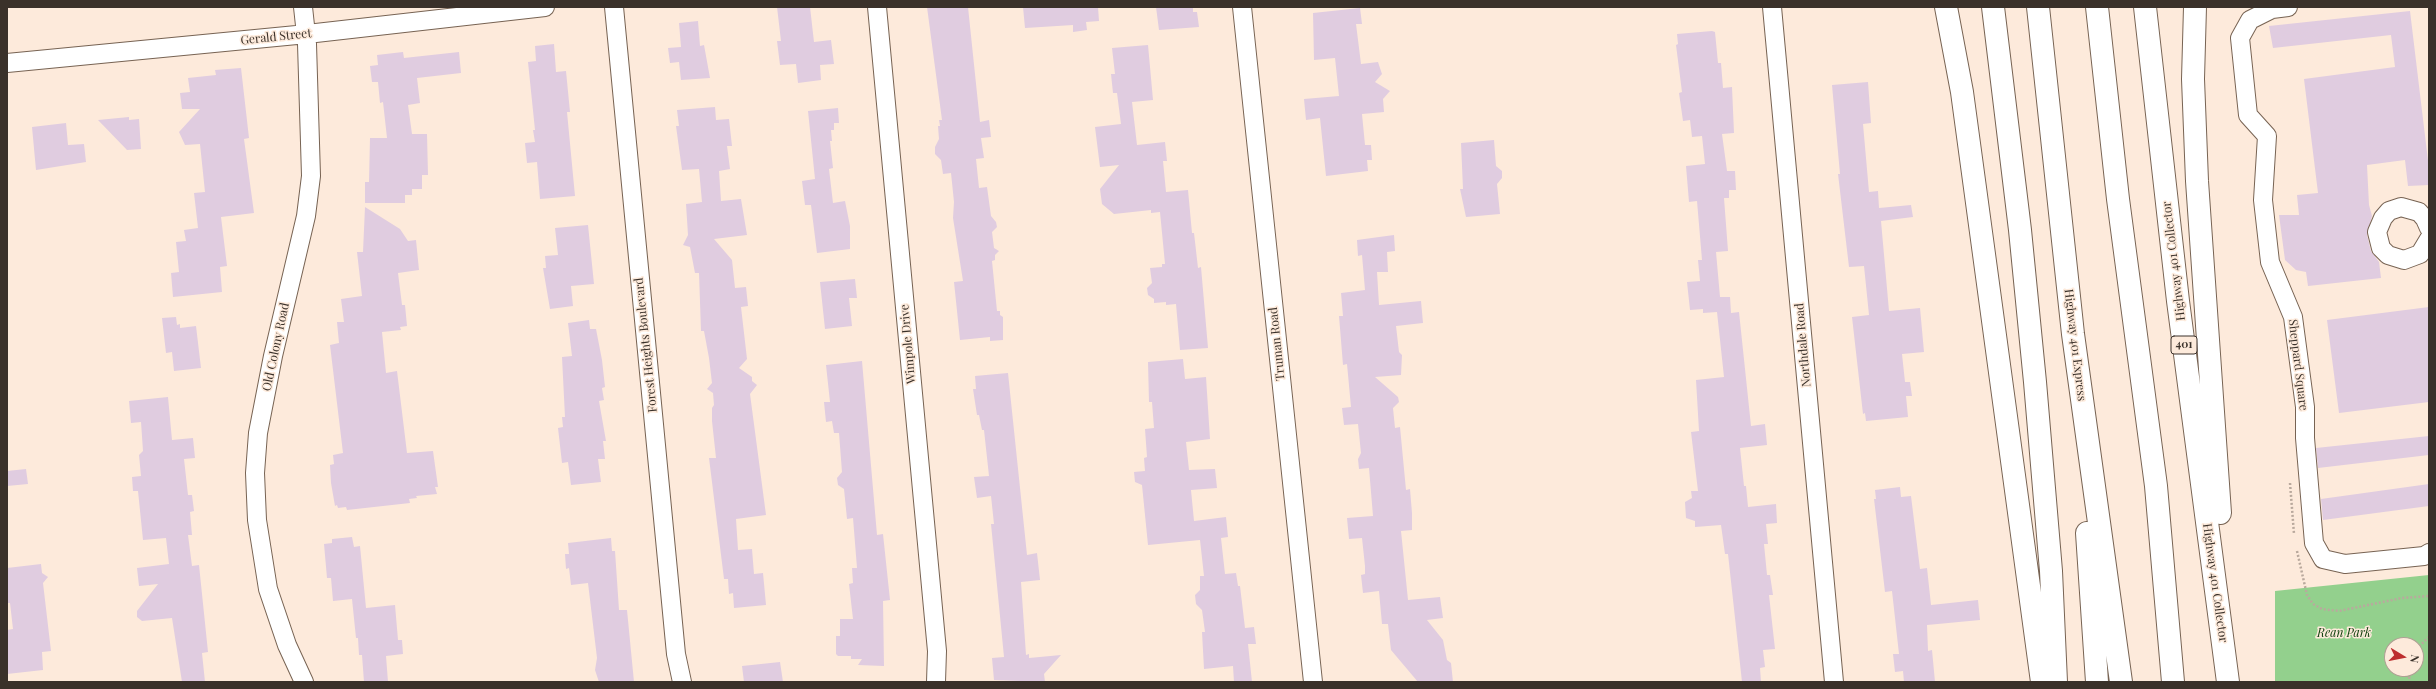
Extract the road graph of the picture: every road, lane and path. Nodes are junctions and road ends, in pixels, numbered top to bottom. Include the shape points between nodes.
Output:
1 (303, 7) edge
2 (545, 7) edge
3 (614, 7) edge
4 (876, 7) edge
5 (1242, 7) edge
6 (1772, 7) edge
7 (1946, 7) edge
8 (1993, 7) edge
9 (2038, 7) edge
10 (2097, 7) edge
11 (2145, 7) edge
12 (2195, 7) edge
13 (2288, 7) edge
14 (307, 34) junction
15 (7, 63) edge
16 (2428, 222) edge
17 (2428, 243) edge
18 (2073, 334) junction
19 (2156, 486) junction
20 (2429, 553) edge
21 (2305, 587) dead end
22 (2429, 596) edge
23 (304, 682) edge
24 (682, 682) edge
25 (936, 682) edge
26 (1313, 682) edge
27 (1834, 682) edge
28 (2042, 682) edge
29 (2056, 682) edge
30 (2097, 682) edge
31 (2121, 682) edge
32 (2173, 682) edge
33 (2185, 682) edge
34 (2228, 682) edge
35 (2231, 682) edge

1 - 14 street, Old Colony Road
2 - 14 street, Gerald Street
3 - 24 street, Forest Heights Boulevard via 676,654
4 - 25 street, Wimpole Drive via 936,643
5 - 26 street, Truman Road
6 - 27 street, Northdale Road
7 - 28 highway via 1962,92
8 - 29 highway via 2020,230 2035,382 2051,570
9 - 18 highway, Highway 401 Express
10 - 19 highway via 2118,199
11 - 34 highway, Highway 401 Collector / 401 via 2178,301
12 - 35 highway via 2194,85 2198,205
13 - 20 street, Sheppard Square via 2272,9 2250,20 2240,38 2248,115 2267,136 2263,200 2270,262 2293,317 2305,407 2305,438 2314,543 2324,559 2345,564 2424,556
14 - 15 street, Gerald Street
14 - 23 street, Old Colony Road via 311,176 306,216 261,417 255,473 257,520 268,589 287,645
16 - 17 street via 2413,209 2401,207 2383,218 2377,232 2381,248 2395,258 2409,260 2420,254
18 - 30 highway
18 - 31 highway, Highway 401 Express
19 - 32 highway
19 - 33 highway
21 - 22 path via 2313,604 2332,611 2402,598

